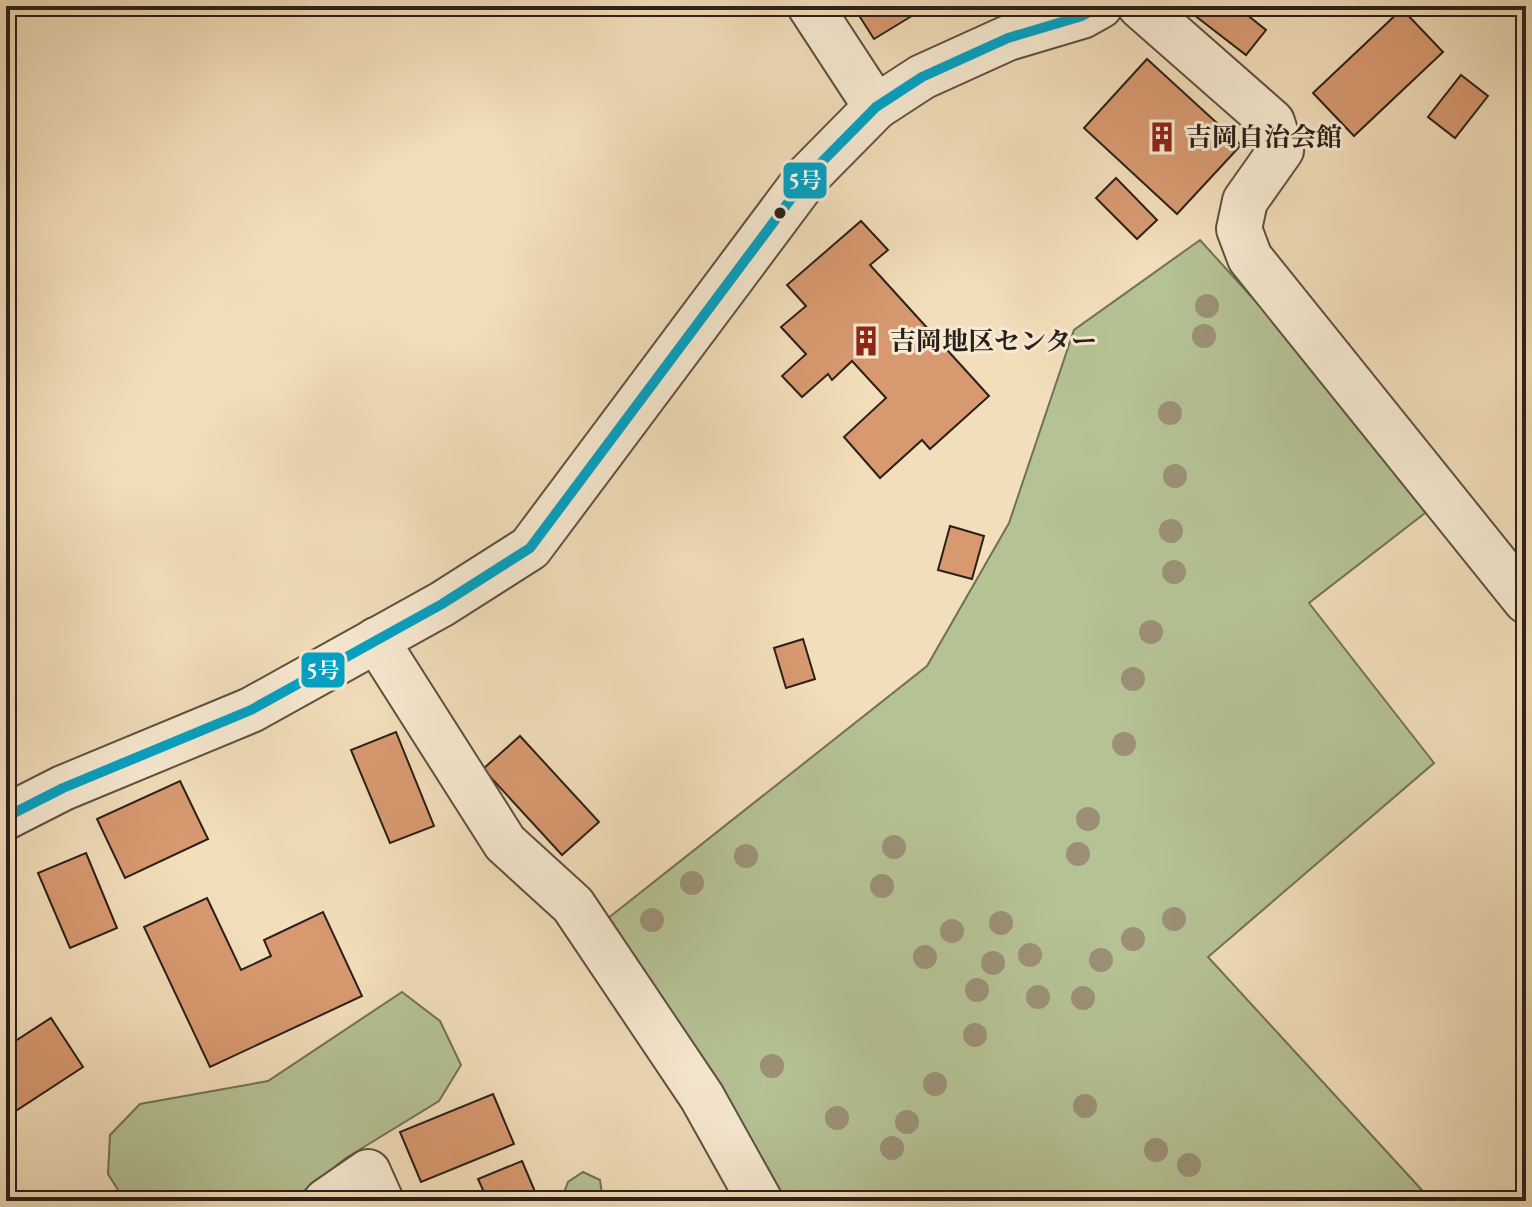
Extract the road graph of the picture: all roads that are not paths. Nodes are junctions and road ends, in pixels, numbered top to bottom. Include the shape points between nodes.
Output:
1 (810, 6) edge
2 (1100, 6) edge
3 (1140, 6) edge
4 (876, 107) junction
5 (1526, 601) edge
6 (376, 640) junction
7 (6, 817) edge
8 (326, 1201) edge
9 (381, 1201) edge
10 (760, 1201) edge

1 - 4 street
2 - 4 street via 1008,38 922,77
3 - 5 street via 1272,122 1281,150 1245,201 1239,229 1250,258
4 - 6 street via 808,176 530,548
6 - 7 street via 251,710
6 - 10 street via 505,843 573,905 702,1097
8 - 9 street via 368,1172

